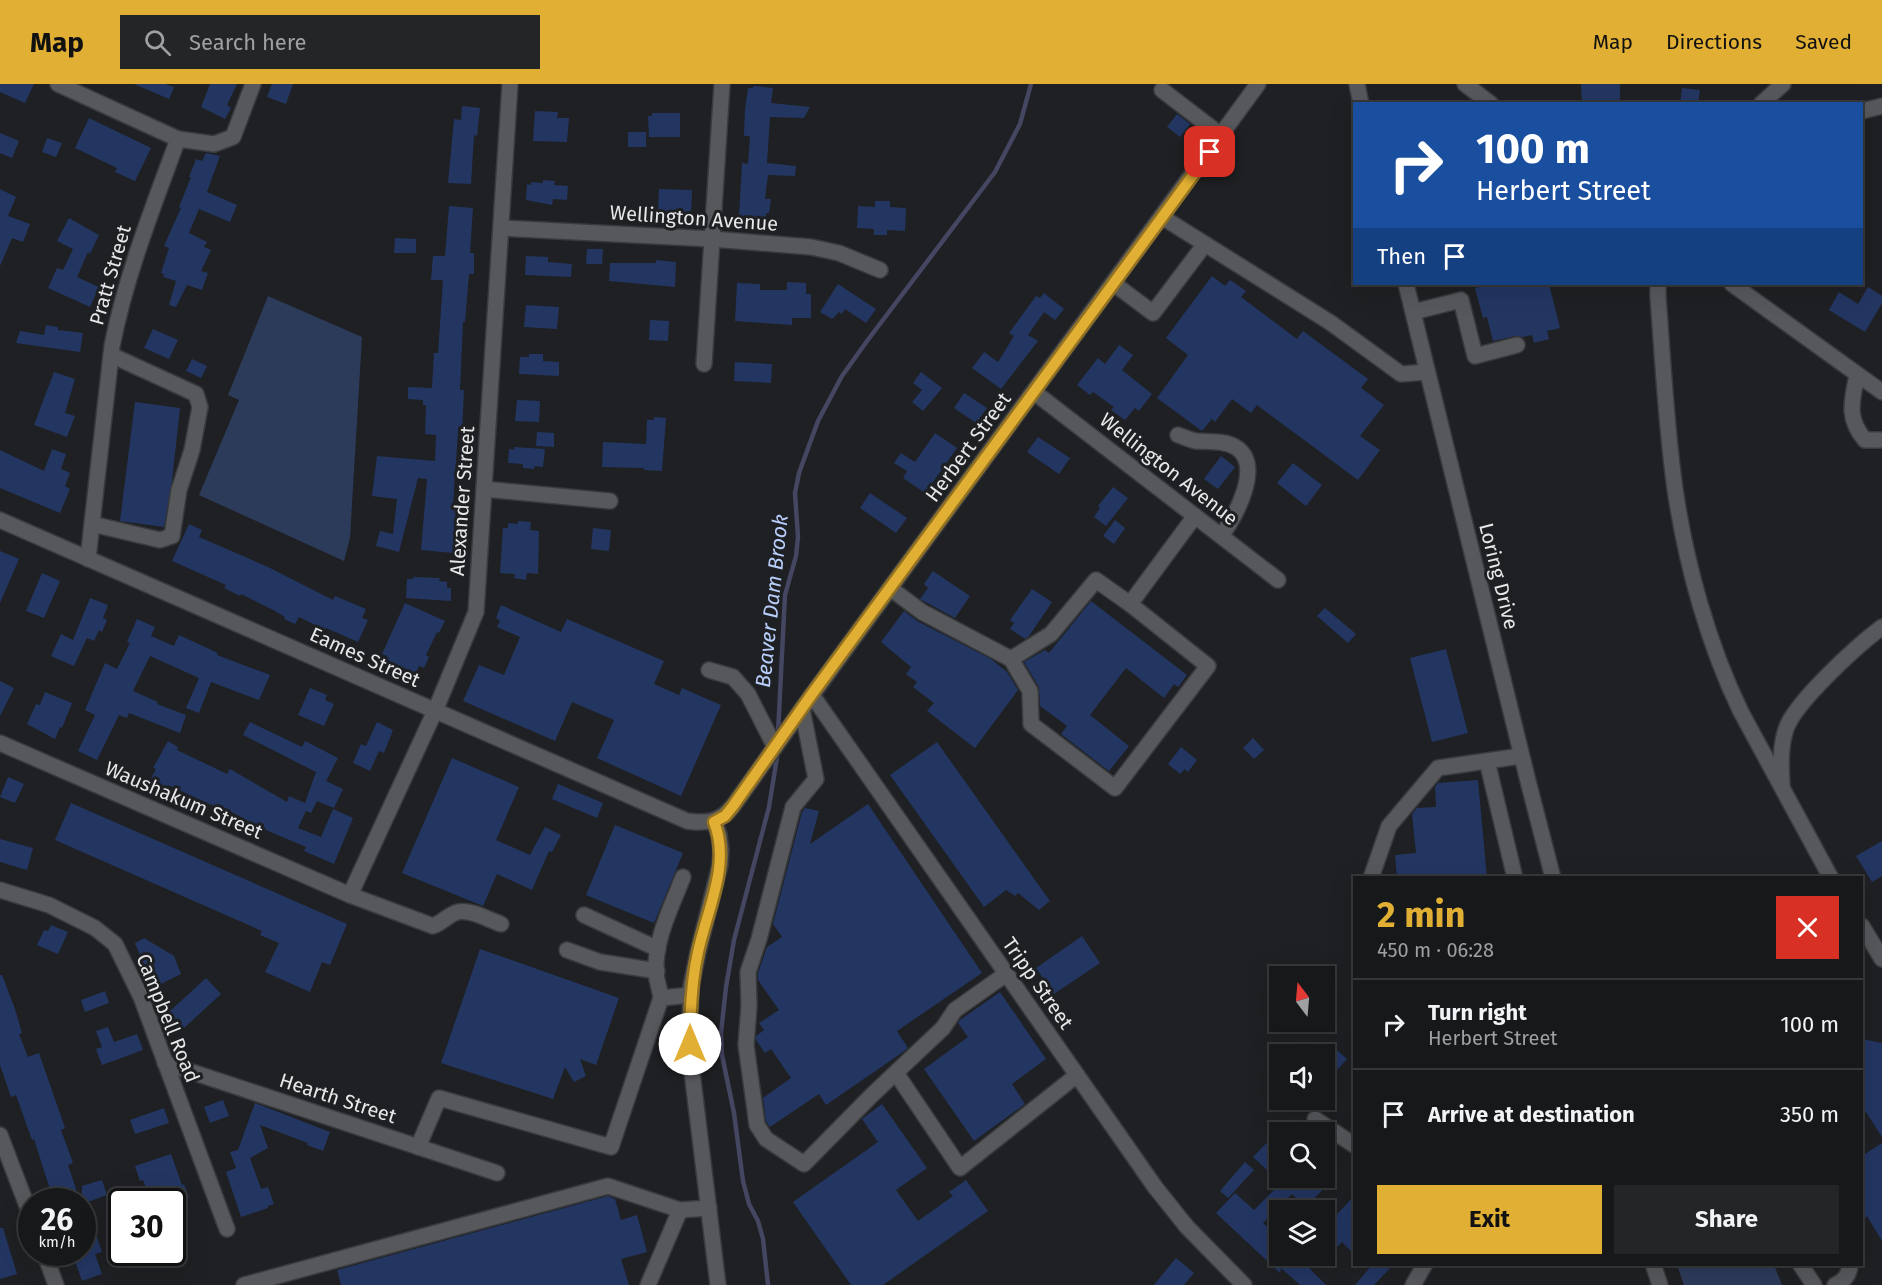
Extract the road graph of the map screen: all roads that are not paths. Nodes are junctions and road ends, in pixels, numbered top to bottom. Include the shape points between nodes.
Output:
1 (58, 84) edge
2 (253, 84) edge
3 (510, 84) edge
4 (722, 84) edge
5 (1357, 84) edge
6 (1465, 84) edge
7 (1783, 84) edge
8 (1258, 87) edge
9 (1162, 90) dead end
10 (1361, 102) edge
11 (1488, 102) edge
12 (1763, 102) edge
13 (1882, 106) edge
14 (1863, 111) edge
15 (1222, 136) junction
16 (178, 139) junction
17 (1162, 217) junction
18 (501, 228) junction
19 (712, 239) junction
20 (1204, 244) junction
21 (880, 270) dead end
22 (1113, 283) junction
23 (1406, 285) edge
24 (1659, 285) edge
25 (1733, 285) edge
26 (1413, 312) junction
27 (1517, 345) dead end
28 (111, 355) junction
29 (704, 364) dead end
30 (1427, 372) junction
31 (1857, 375) junction
32 (1034, 392) junction
33 (1882, 392) edge
34 (1178, 435) dead end
35 (1882, 440) edge
36 (484, 489) junction
37 (610, 501) dead end
38 (1195, 516) junction
39 (0, 520) edge
40 (92, 524) junction
41 (1221, 536) junction
42 (88, 559) junction
43 (1278, 580) dead end
44 (890, 588) junction
45 (1130, 604) junction
46 (1882, 627) edge
47 (1011, 658) junction
48 (709, 670) dead end
49 (812, 694) junction
50 (435, 711) junction
51 (798, 715) junction
52 (0, 743) edge
53 (775, 747) junction
54 (1521, 756) junction
55 (1487, 761) junction
56 (1787, 799) junction
57 (714, 822) junction
58 (1372, 876) edge
59 (1515, 876) edge
60 (1552, 876) edge
61 (1830, 876) edge
62 (683, 877) dead end
63 (0, 890) edge
64 (350, 896) junction
65 (584, 915) dead end
66 (501, 924) dead end
67 (1863, 928) edge
68 (657, 949) junction
69 (567, 950) dead end
70 (1882, 958) edge
71 (657, 971) junction
72 (1006, 974) junction
73 (691, 995) junction
74 (661, 998) junction
75 (165, 1063) junction
76 (896, 1072) junction
77 (1077, 1075) junction
78 (1315, 1119) dead end
79 (0, 1135) edge
80 (1353, 1144) edge
81 (418, 1147) junction
82 (497, 1173) dead end
83 (20, 1188) edge
84 (709, 1208) junction
85 (680, 1210) junction
86 (227, 1229) dead end
87 (49, 1266) edge
88 (1424, 1266) edge
89 (1654, 1266) edge
90 (1801, 1266) edge
91 (56, 1285) edge
92 (243, 1285) edge
93 (648, 1285) edge
94 (718, 1285) edge
95 (1244, 1285) edge
96 (1413, 1285) edge
97 (1660, 1285) edge
98 (1814, 1285) edge

1 - 16 street
2 - 16 street via 233,137 214,144
3 - 18 street, Alexander Street
4 - 19 street
5 - 10 street
6 - 11 street
7 - 12 street
8 - 15 street, Herbert Street
9 - 15 street
13 - 14 street
15 - 17 street, Herbert Street
16 - 28 street, Pratt Street via 131,270
17 - 20 street
17 - 22 street, Herbert Street
18 - 19 street, Wellington Avenue
18 - 36 street, Alexander Street
19 - 21 street, Wellington Avenue via 811,247 839,253
19 - 29 street
20 - 22 street via 1153,313
20 - 30 street via 1331,323 1401,374
22 - 32 street, Herbert Street
23 - 26 street, Loring Drive
24 - 56 street via 1675,488 1693,574 1731,692
25 - 31 street
26 - 27 street via 1461,300 1475,356
26 - 30 street, Loring Drive
28 - 40 street, Pratt Street
28 - 40 street via 196,394 200,407 172,536 160,540
30 - 54 street, Loring Drive
31 - 33 street
31 - 35 street via 1851,408 1856,429 1865,440
32 - 38 street, Wellington Avenue
32 - 44 street, Herbert Street
34 - 41 street via 1237,448 1247,461 1247,482 1231,523
36 - 37 street
36 - 50 street, Alexander Street via 476,612
38 - 41 street, Wellington Avenue
38 - 45 street
39 - 42 street, Eames Street
40 - 42 street, Pratt Street
41 - 43 street, Wellington Avenue
42 - 50 street, Eames Street
44 - 47 street via 922,612
44 - 49 street, Herbert Street
45 - 47 street via 1096,580 1051,634
45 - 47 street via 1208,666 1115,788 1030,724 1030,691
46 - 56 street via 1858,646 1794,714 1786,728 1782,784
48 - 53 street via 733,677 748,694
49 - 51 street, Herbert Street
49 - 72 street, Tripp Street
50 - 57 street, Eames Street via 687,821
50 - 64 street, Alexander Street
51 - 53 street, Herbert Street
51 - 76 street via 816,779 793,807 748,972 746,1045 757,1125 766,1139 804,1164
52 - 64 street, Waushakum Street
53 - 57 street, Herbert Street via 725,816
54 - 55 street
54 - 60 street, Loring Drive
55 - 58 street via 1438,768 1389,826
55 - 59 street
56 - 61 street
57 - 73 street via 721,849 720,865
62 - 68 street
63 - 75 street, Campbell Road via 49,905 95,928 115,944 141,997
64 - 66 street, Waushakum Street via 433,926 458,912
65 - 68 street
67 - 70 street
68 - 71 street
69 - 71 street via 600,962
71 - 74 street
72 - 76 street via 955,1010 943,1028
72 - 77 street, Tripp Street
73 - 74 street
73 - 84 street via 691,1053
74 - 81 street via 611,1147 439,1098
75 - 81 street, Hearth Street
75 - 86 street, Campbell Road
76 - 77 street via 960,1168
77 - 95 street, Tripp Street via 1171,1209
78 - 80 street
79 - 83 street
81 - 82 street, Hearth Street
84 - 85 street
84 - 94 street
85 - 92 street via 608,1186
85 - 93 street
87 - 91 street
88 - 96 street
89 - 97 street
90 - 98 street

